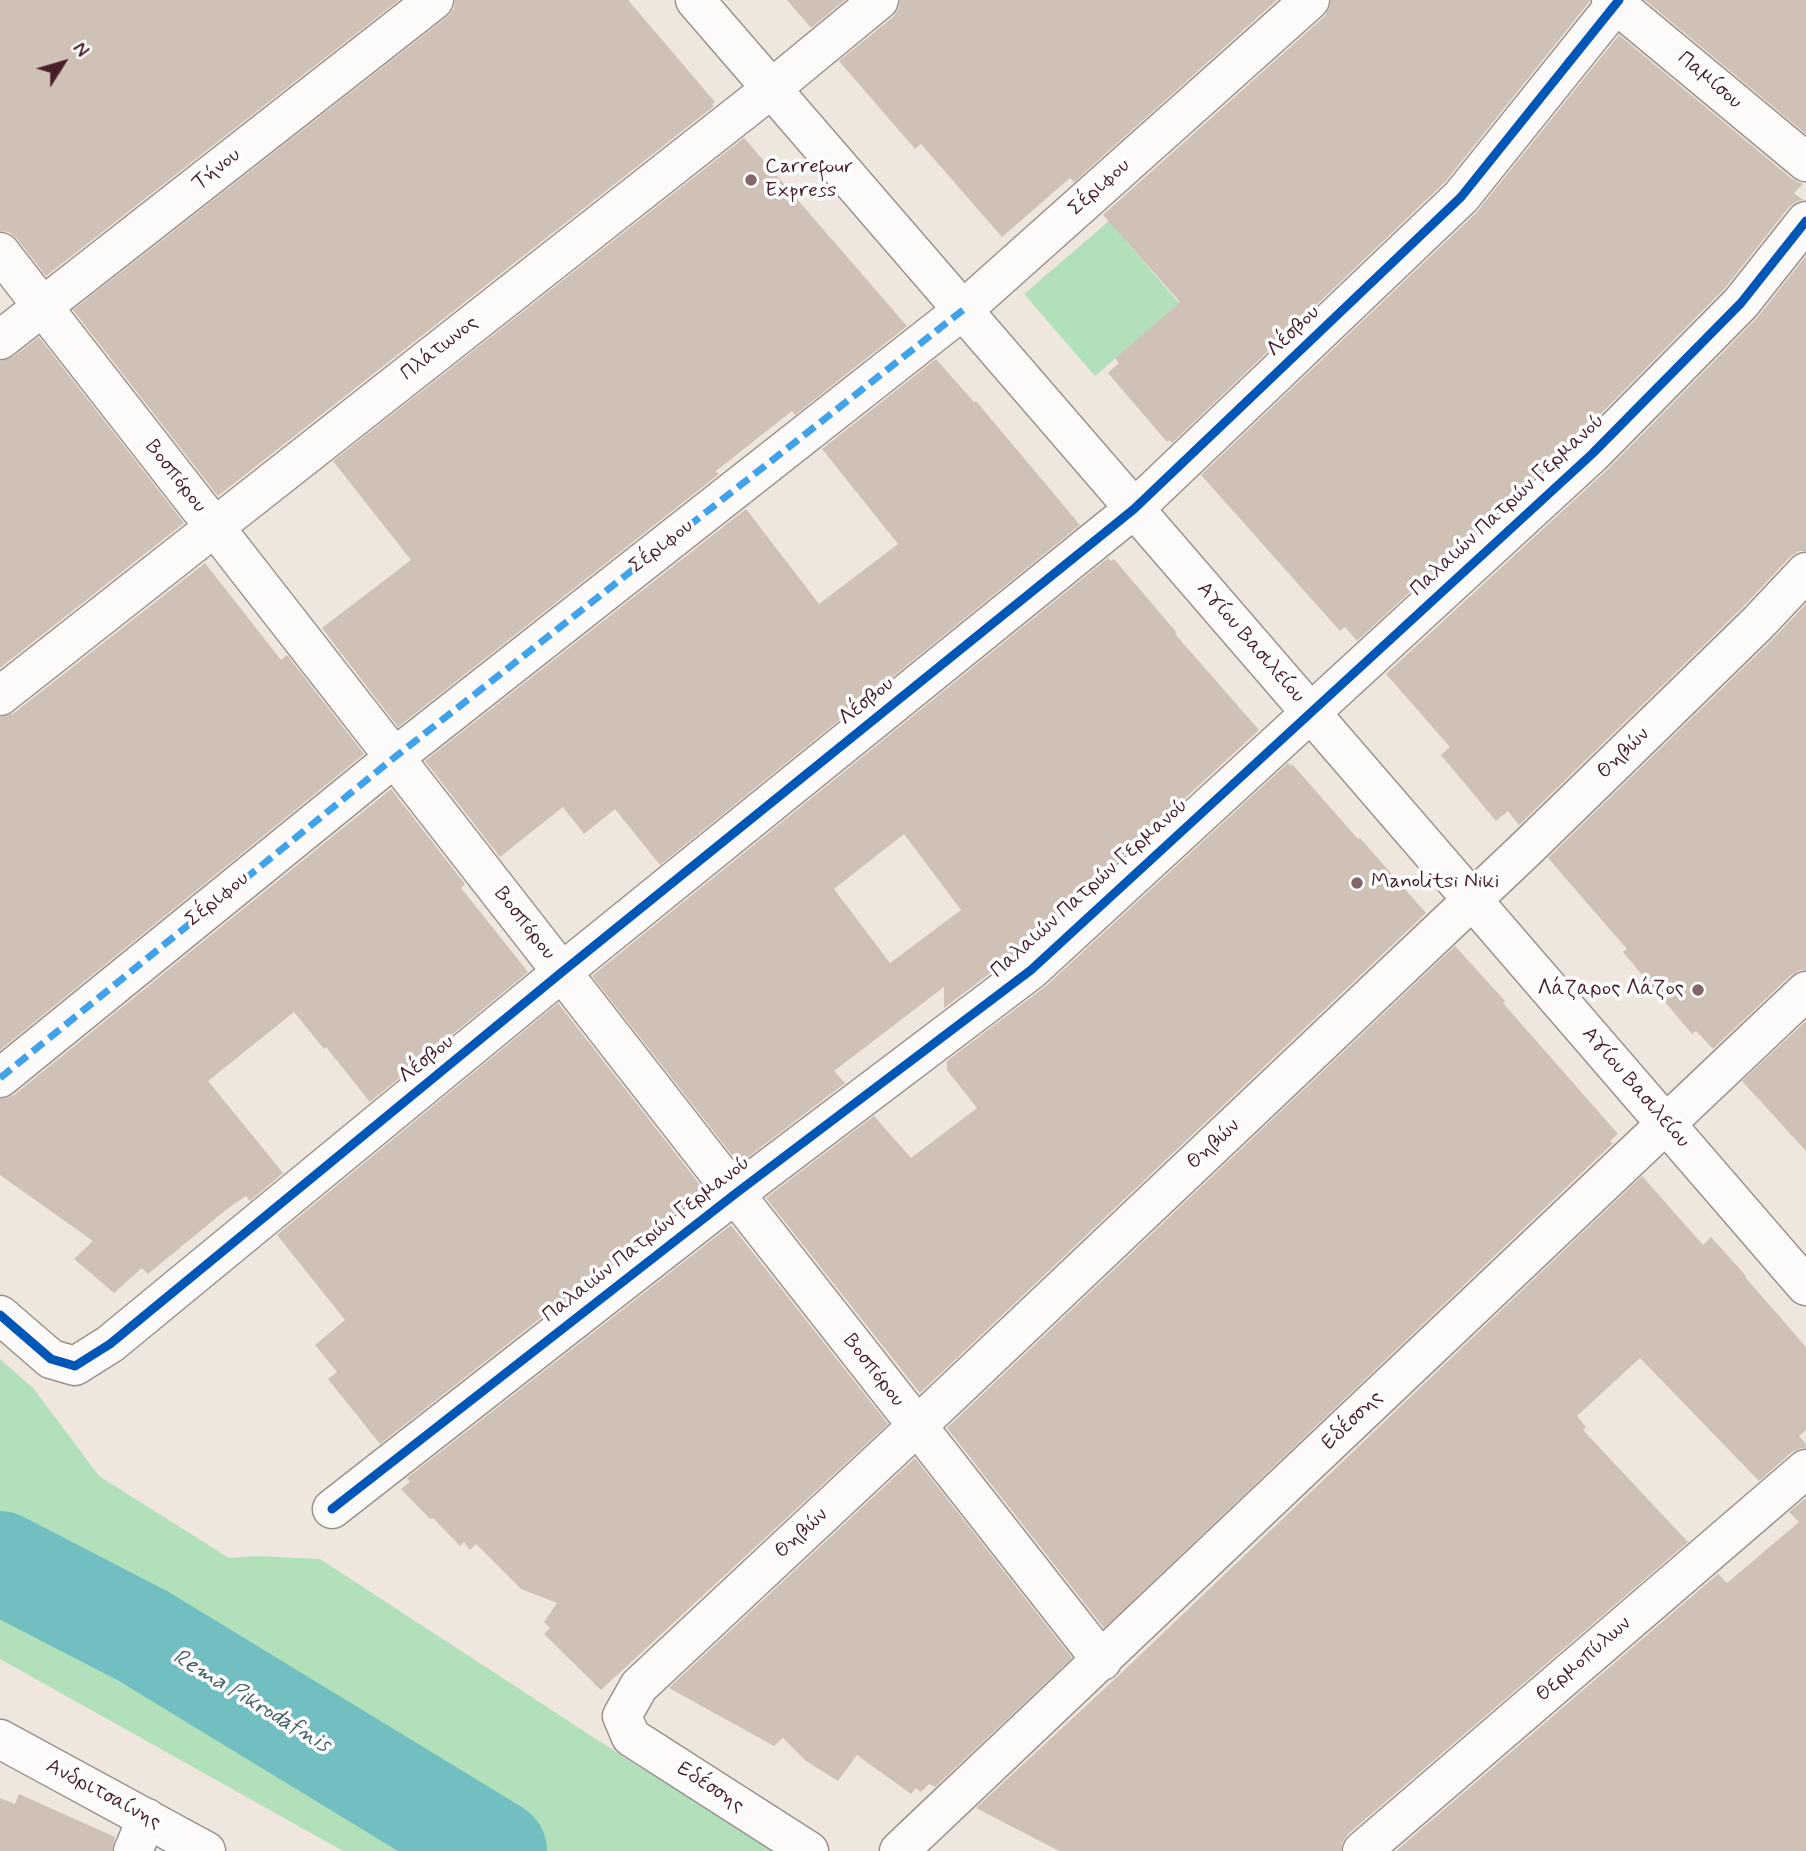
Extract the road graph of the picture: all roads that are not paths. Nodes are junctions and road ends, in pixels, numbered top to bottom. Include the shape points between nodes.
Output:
1 (434, 0) edge
2 (695, 0) edge
3 (879, 0) edge
4 (1310, 0) edge
5 (1615, 1) edge
6 (771, 89) junction
7 (1806, 162) edge
8 (1806, 221) edge
9 (0, 252) edge
10 (43, 308) junction
11 (963, 310) junction
12 (0, 340) edge
13 (1134, 509) junction
14 (215, 527) junction
15 (1806, 572) edge
16 (0, 696) edge
17 (1310, 713) junction
18 (395, 757) junction
19 (1472, 900) junction
20 (562, 972) junction
21 (1806, 991) edge
22 (0, 1077) edge
23 (1665, 1123) junction
24 (735, 1194) junction
25 (1806, 1286) edge
26 (0, 1315) edge
27 (917, 1426) junction
28 (1806, 1469) edge
29 (332, 1509) dead end
30 (1102, 1661) junction
31 (622, 1716) joint
32 (0, 1739) edge
33 (140, 1834) edge
34 (206, 1851) edge
35 (809, 1851) edge
36 (899, 1851) edge
37 (1362, 1851) edge

1 - 10 street, Τήνου
2 - 6 street, Αγίου Βασιλείου
3 - 6 street, Πλάτωνος
4 - 11 street, Σέριφου
5 - 7 street, Παμίσου
5 - 13 street, Λέσβου via 1461,197
6 - 11 street, Αγίου Βασιλείου
6 - 14 street, Πλάτωνος
8 - 17 street, Παλαιών Πατρών Γερμανού via 1741,303 1592,454
9 - 10 street, Βοσπόρου
10 - 12 street, Τήνου
10 - 14 street, Βοσπόρου
11 - 13 street, Αγίου Βασιλείου
11 - 18 street, Σέριφου
13 - 17 street, Αγίου Βασιλείου
13 - 20 street, Λέσβου
14 - 16 street, Πλάτωνος
14 - 18 street, Βοσπόρου
15 - 19 street, Θηβών
17 - 19 street, Αγίου Βασιλείου
17 - 24 street, Παλαιών Πατρών Γερμανού via 1031,970
18 - 20 street, Βοσπόρου
18 - 22 street, Σέριφου
19 - 23 street, Αγίου Βασιλείου
19 - 27 street, Θηβών
20 - 24 street, Βοσπόρου
20 - 26 street, Λέσβου via 121,1335 75,1366 51,1359
21 - 23 street, Εδέσσης
23 - 25 street, Αγίου Βασιλείου
23 - 30 street, Εδέσσης
24 - 27 street, Βοσπόρου
24 - 29 street, Παλαιών Πατρών Γερμανού
27 - 30 street, Βοσπόρου
27 - 31 street, Θηβών via 639,1686
28 - 37 street, Θερμοπύλων
30 - 36 street, Εδέσσης
31 - 35 street, Εδέσσης via 631,1737
32 - 33 street, Ανδριτσαίνης
33 - 34 street, Ανδριτσαίνης

